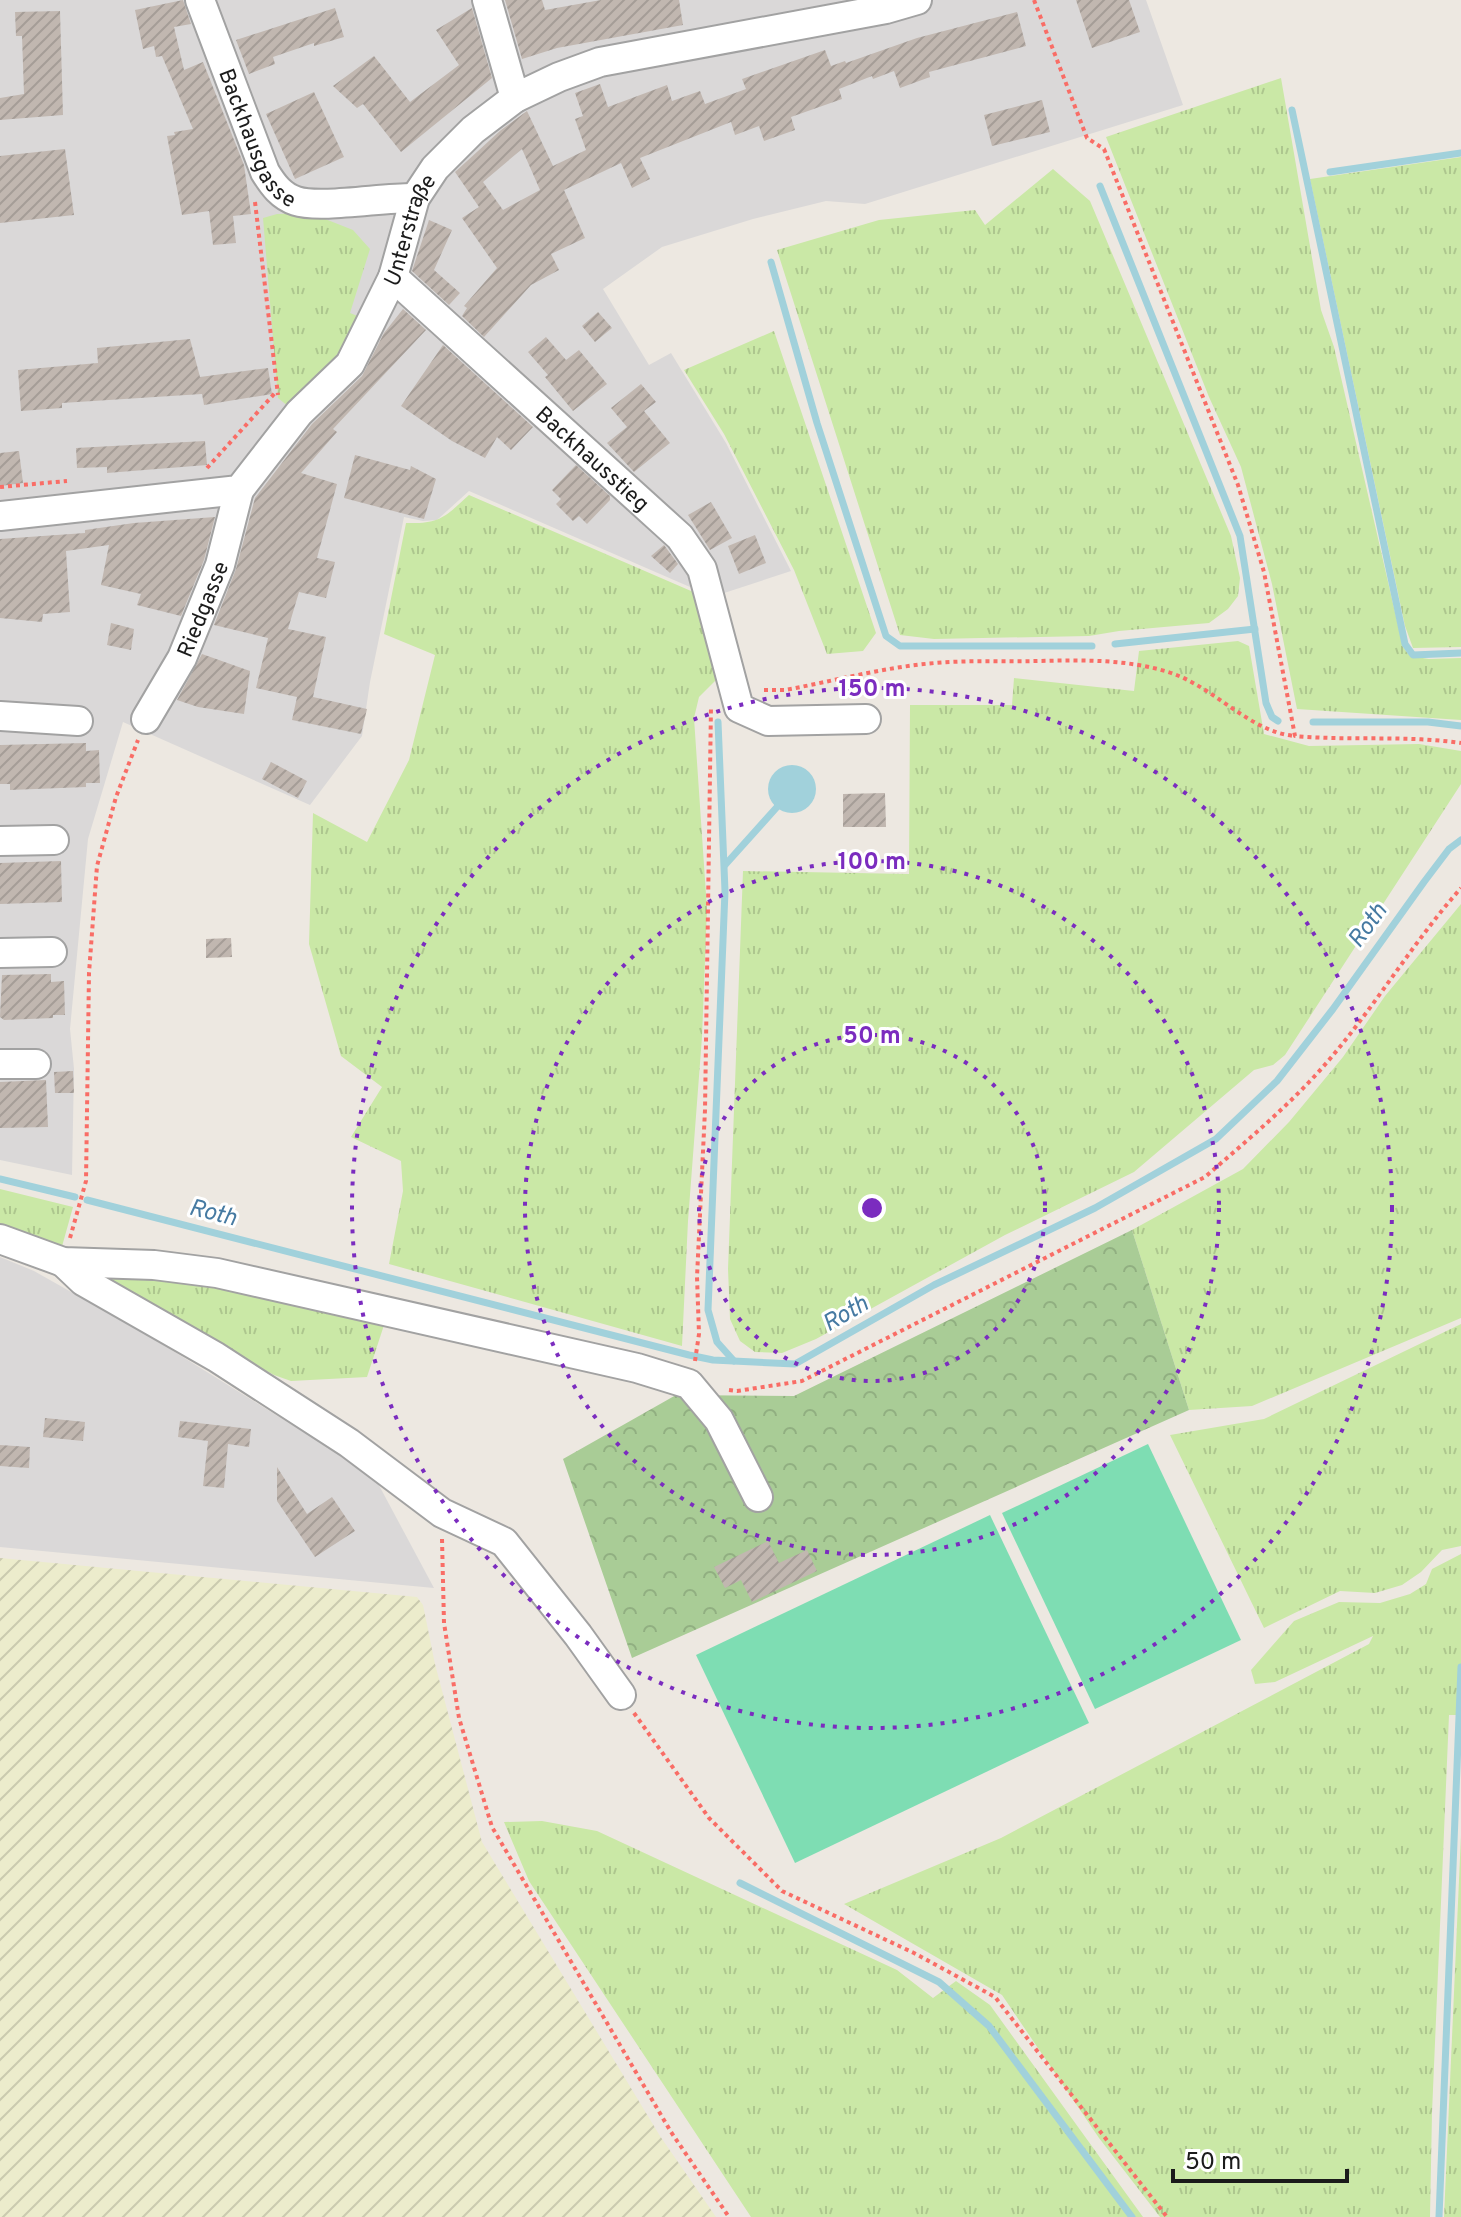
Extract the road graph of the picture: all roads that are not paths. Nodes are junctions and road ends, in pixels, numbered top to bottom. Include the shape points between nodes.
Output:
1 (200, 0) edge
2 (487, 0) edge
3 (917, 0) edge
4 (885, 5) edge
5 (515, 98) junction
6 (415, 198) junction
7 (393, 277) junction
8 (239, 490) junction
9 (0, 516) edge
10 (0, 716) edge
11 (146, 719) road end
12 (866, 719) dead end
13 (78, 721) dead end
14 (54, 840) dead end
15 (0, 841) edge
16 (52, 952) dead end
17 (0, 953) edge
18 (0, 1064) edge
19 (36, 1064) dead end
20 (0, 1239) edge
21 (63, 1262) junction
22 (758, 1497) dead end
23 (621, 1695) road end

1 - 6 street, Backhausgasse via 272,184 297,201 313,203
2 - 5 street
3 - 4 street, Unterstraße
4 - 5 street, Unterstraße via 600,62
5 - 6 street, Unterstraße via 435,168
6 - 7 street, Unterstraße
7 - 8 street, Unterstraße via 350,364 299,413
7 - 12 street, Backhausstieg via 680,537 702,569 739,708 768,721
8 - 9 street
8 - 11 street, Riedgasse via 220,565 182,658
10 - 13 street
14 - 15 street
16 - 17 street
18 - 19 street
20 - 21 street
21 - 22 street via 217,1273 692,1376
21 - 23 street via 83,1281 216,1357 349,1443 442,1513 504,1542

